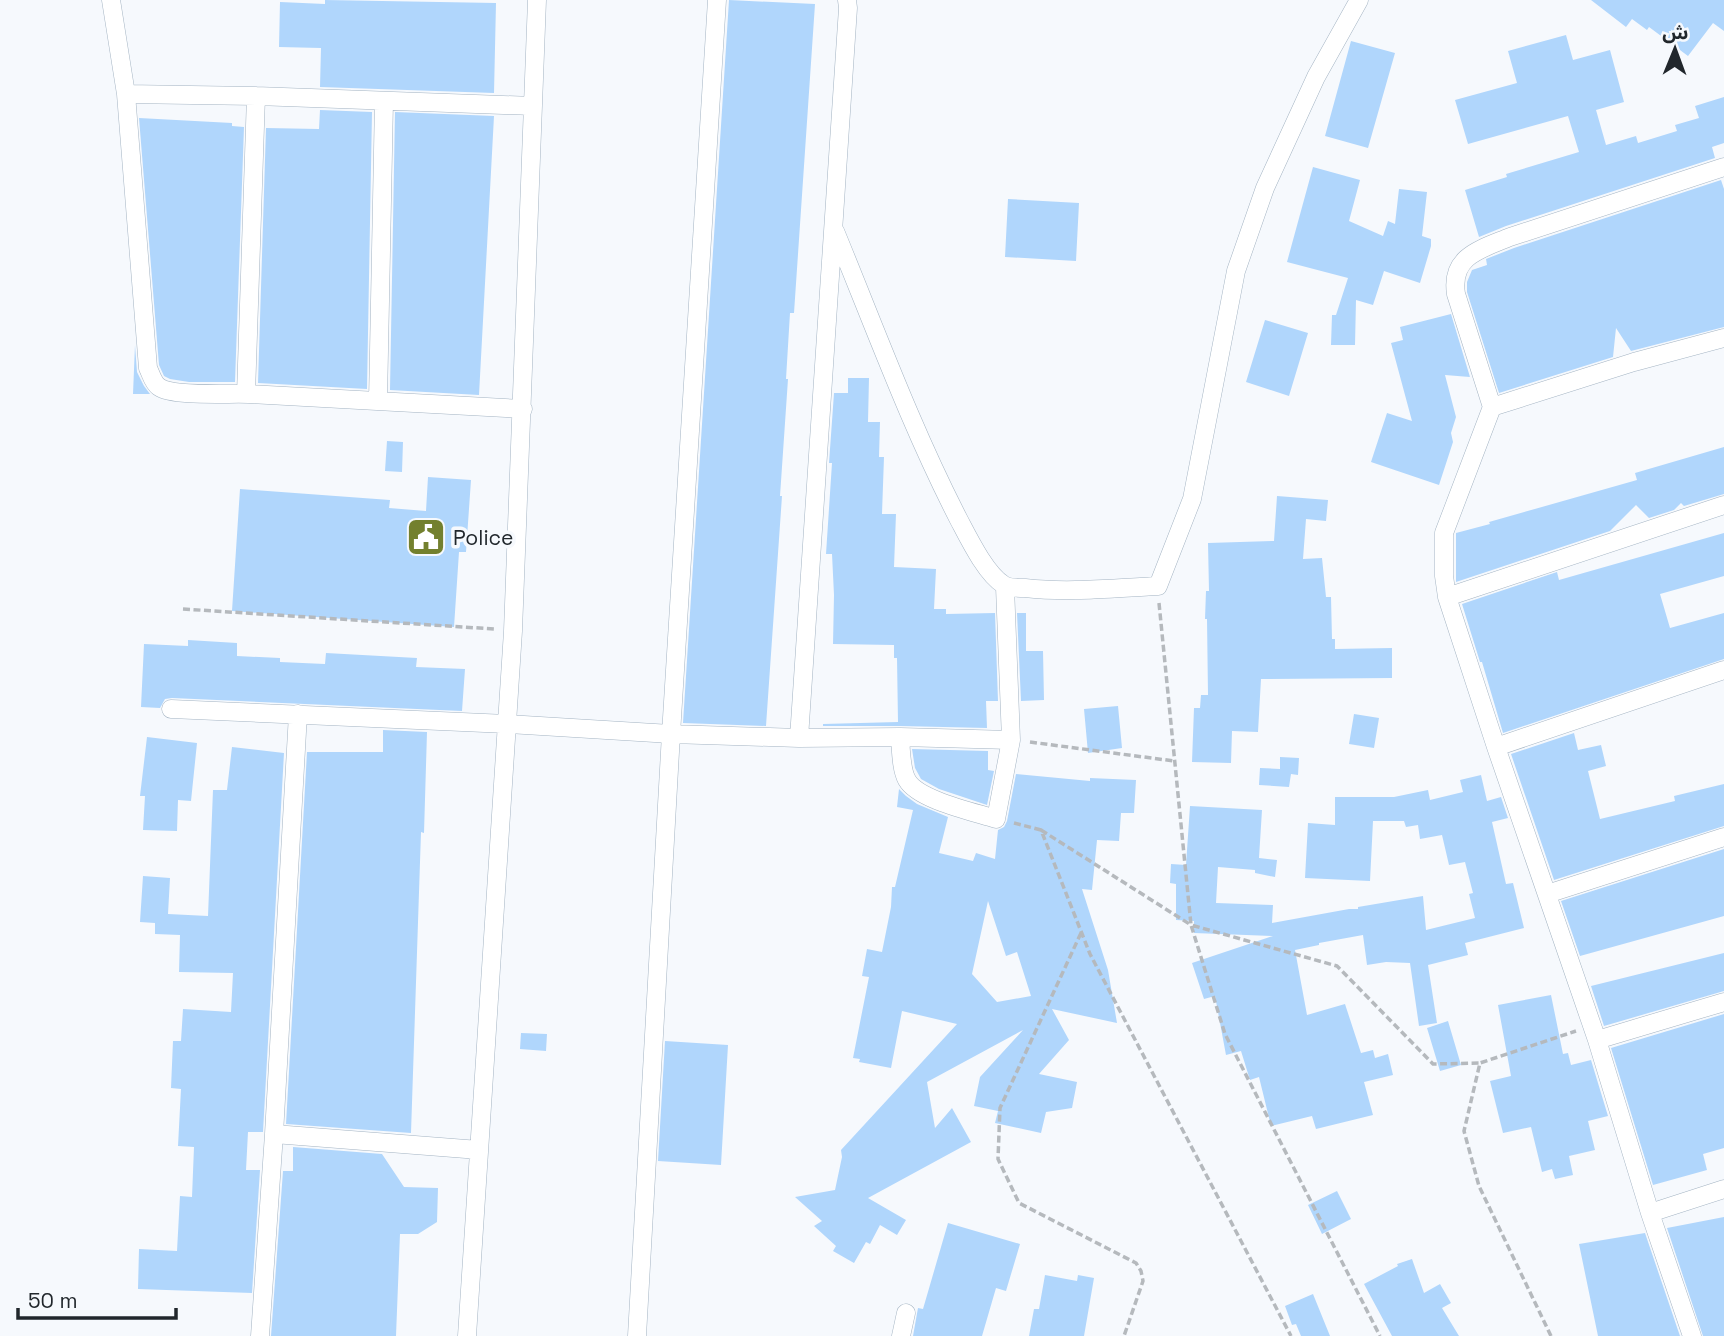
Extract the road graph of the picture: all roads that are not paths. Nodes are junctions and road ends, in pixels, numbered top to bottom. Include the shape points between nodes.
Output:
1 (111, 0) edge
2 (537, 0) edge
3 (718, 0) edge
4 (847, 0) edge
5 (1359, 0) edge
6 (126, 94) junction
7 (256, 96) junction
8 (384, 101) junction
9 (533, 106) junction
10 (1724, 167) edge
11 (834, 228) junction
12 (1724, 338) edge
13 (246, 394) junction
14 (378, 401) junction
15 (1492, 407) junction
16 (523, 409) junction
17 (1724, 505) edge
18 (1005, 587) junction
19 (1447, 597) junction
20 (1724, 670) edge
21 (171, 709) dead end
22 (298, 714) junction
23 (507, 724) junction
24 (671, 734) junction
25 (900, 737) junction
26 (799, 738) junction
27 (1011, 740) junction
28 (1496, 747) junction
29 (1724, 837) edge
30 (1547, 894) junction
31 (1724, 1002) edge
32 (1594, 1033) junction
33 (275, 1134) junction
34 (479, 1150) junction
35 (1724, 1189) edge
36 (1650, 1213) junction
37 (906, 1313) dead end
38 (260, 1336) edge
39 (467, 1336) edge
40 (636, 1336) edge
41 (901, 1336) edge
42 (1692, 1336) edge

1 - 6 street
2 - 9 street
3 - 24 street
4 - 11 street
5 - 18 street via 1316,77 1271,176 1236,271 1192,499 1158,586
6 - 7 street
6 - 13 street via 152,379 173,391
7 - 8 street
7 - 13 street
8 - 9 street
8 - 14 street
9 - 16 street
10 - 15 street via 1510,237 1475,251 1462,262 1454,281 1456,294
11 - 18 street via 942,487 973,547
11 - 26 street
12 - 15 street
13 - 14 street
14 - 16 street
15 - 19 street via 1444,533
16 - 23 street
17 - 19 street
18 - 27 street
19 - 28 street
20 - 28 street
21 - 22 street
22 - 23 street
22 - 33 street
23 - 24 street
23 - 34 street
24 - 26 street
24 - 40 street
25 - 26 street
25 - 27 street
25 - 27 street via 906,779 916,791 996,819
28 - 30 street
29 - 30 street
30 - 32 street
31 - 32 street
32 - 36 street
33 - 34 street
33 - 38 street
34 - 39 street
35 - 36 street
36 - 42 street
37 - 41 street

